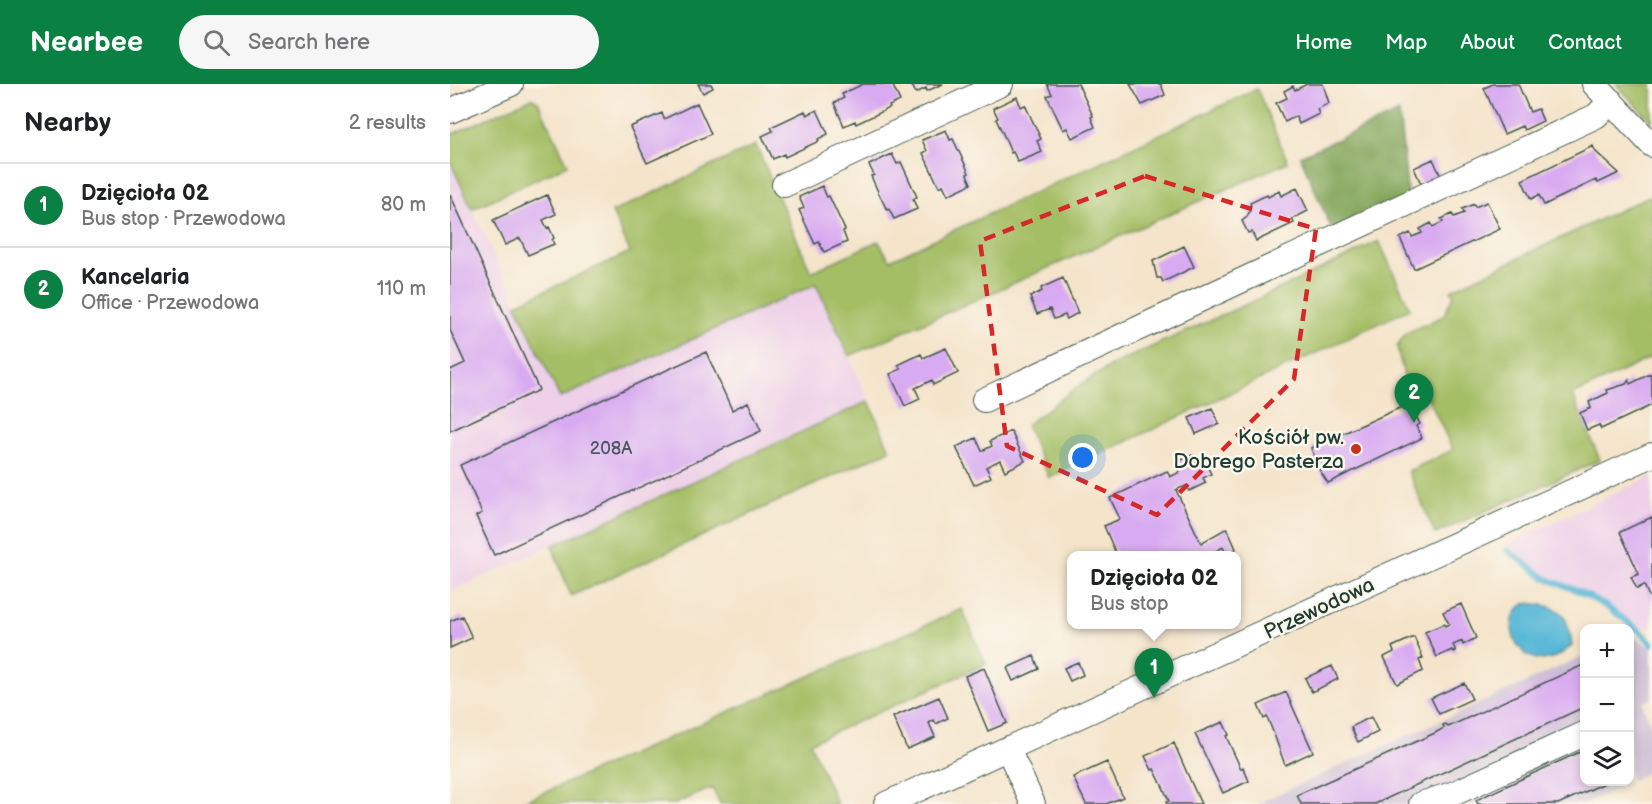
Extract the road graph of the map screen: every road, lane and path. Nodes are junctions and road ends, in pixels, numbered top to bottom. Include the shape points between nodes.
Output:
1 (511, 84) edge
2 (1001, 84) edge
3 (1594, 84) edge
4 (1611, 101) junction
5 (450, 111) edge
6 (1652, 145) edge
7 (784, 185) dead end
8 (984, 400) dead end
9 (1652, 455) edge
10 (1580, 736) edge
11 (1008, 749) junction
12 (886, 804) edge
13 (1033, 804) edge
14 (1421, 804) edge

1 - 5 street
2 - 7 street
3 - 4 street
4 - 6 street
4 - 8 street via 1596,117
9 - 11 street, Przewodowa
10 - 14 street via 1455,793
11 - 12 street, Przewodowa
11 - 13 street

